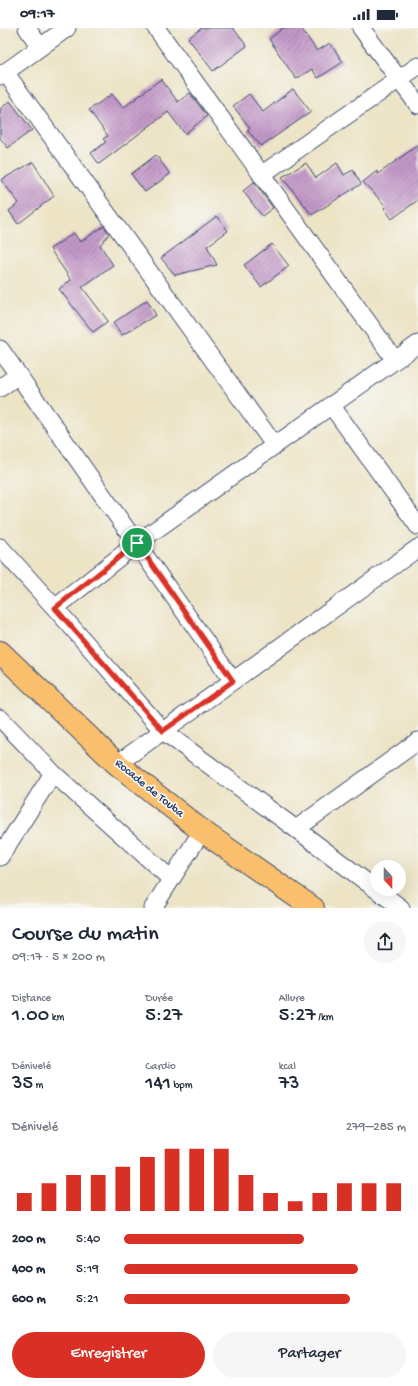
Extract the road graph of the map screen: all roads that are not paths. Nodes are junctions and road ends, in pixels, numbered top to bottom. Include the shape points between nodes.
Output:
1 (28, 28) edge
2 (67, 28) edge
3 (156, 28) edge
4 (360, 28) edge
5 (40, 47) junction
6 (418, 66) edge
7 (3, 74) edge
8 (400, 79) junction
9 (418, 105) edge
10 (262, 175) junction
11 (418, 344) edge
12 (0, 349) edge
13 (395, 360) junction
14 (18, 375) junction
15 (0, 388) edge
16 (331, 405) junction
17 (275, 446) junction
18 (418, 526) edge
19 (137, 543) junction
20 (0, 547) edge
21 (418, 548) edge
22 (55, 608) junction
23 (0, 652) edge
24 (233, 681) junction
25 (0, 718) edge
26 (163, 731) junction
27 (418, 741) edge
28 (117, 764) junction
29 (53, 773) junction
30 (296, 828) junction
31 (202, 832) junction
32 (0, 857) edge
33 (171, 879) junction
34 (153, 908) edge
35 (313, 908) edge
36 (401, 908) edge

1 - 5 street
2 - 5 street
3 - 10 street
4 - 8 street
5 - 7 street
6 - 8 street
7 - 17 street
8 - 9 street
8 - 10 street
10 - 13 street
11 - 13 street
12 - 14 street
13 - 16 street
14 - 15 street
14 - 19 street
16 - 17 street
16 - 18 street
17 - 19 street
19 - 22 street
19 - 24 street
20 - 22 street
21 - 24 street
22 - 26 street
23 - 28 main road, Rocade de Touba
24 - 26 street
25 - 29 street
26 - 28 street
26 - 30 street
27 - 30 street
28 - 31 main road, Rocade de Touba
29 - 32 street
29 - 33 street
30 - 36 street
31 - 33 street
31 - 35 main road, Rocade de Touba
33 - 34 street

